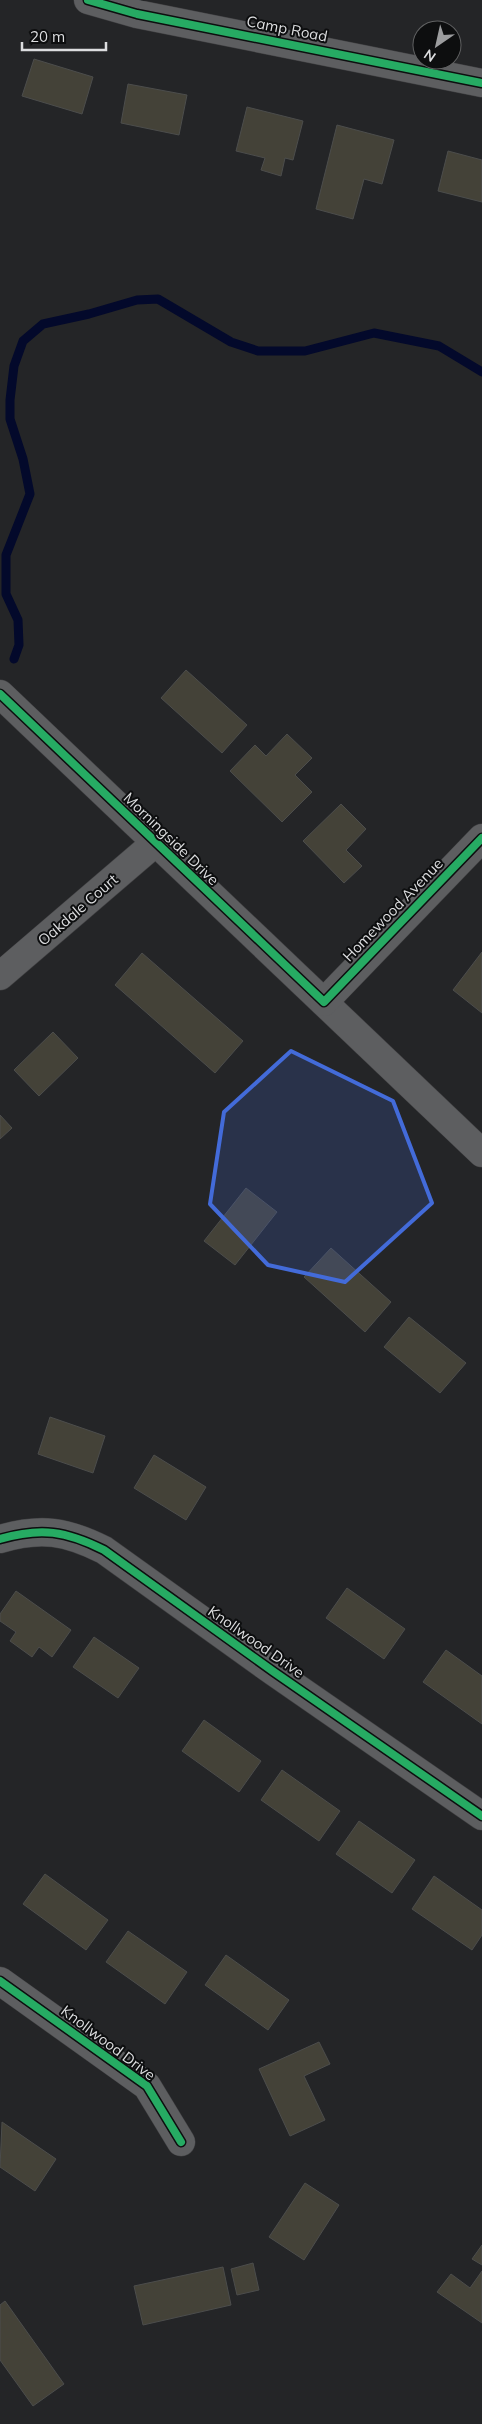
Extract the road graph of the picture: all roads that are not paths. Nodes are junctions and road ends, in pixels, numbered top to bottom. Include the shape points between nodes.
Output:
1 (88, 0) edge
2 (482, 82) edge
3 (0, 694) edge
4 (482, 838) edge
5 (155, 843) junction
6 (0, 976) edge
7 (324, 1002) junction
8 (482, 1153) edge
9 (0, 1539) edge
10 (482, 1816) edge
11 (0, 1981) edge
12 (181, 2142) dead end

1 - 2 street, Camp Road via 137,14
3 - 5 street, Morningside Drive
4 - 7 street, Homewood Avenue
5 - 6 street, Oakdale Court
5 - 7 street, Morningside Drive
7 - 8 street, Morningside Drive
9 - 10 street, Knollwood Drive via 25,1532 52,1532 79,1538 104,1550
11 - 12 street, Knollwood Drive via 147,2086

